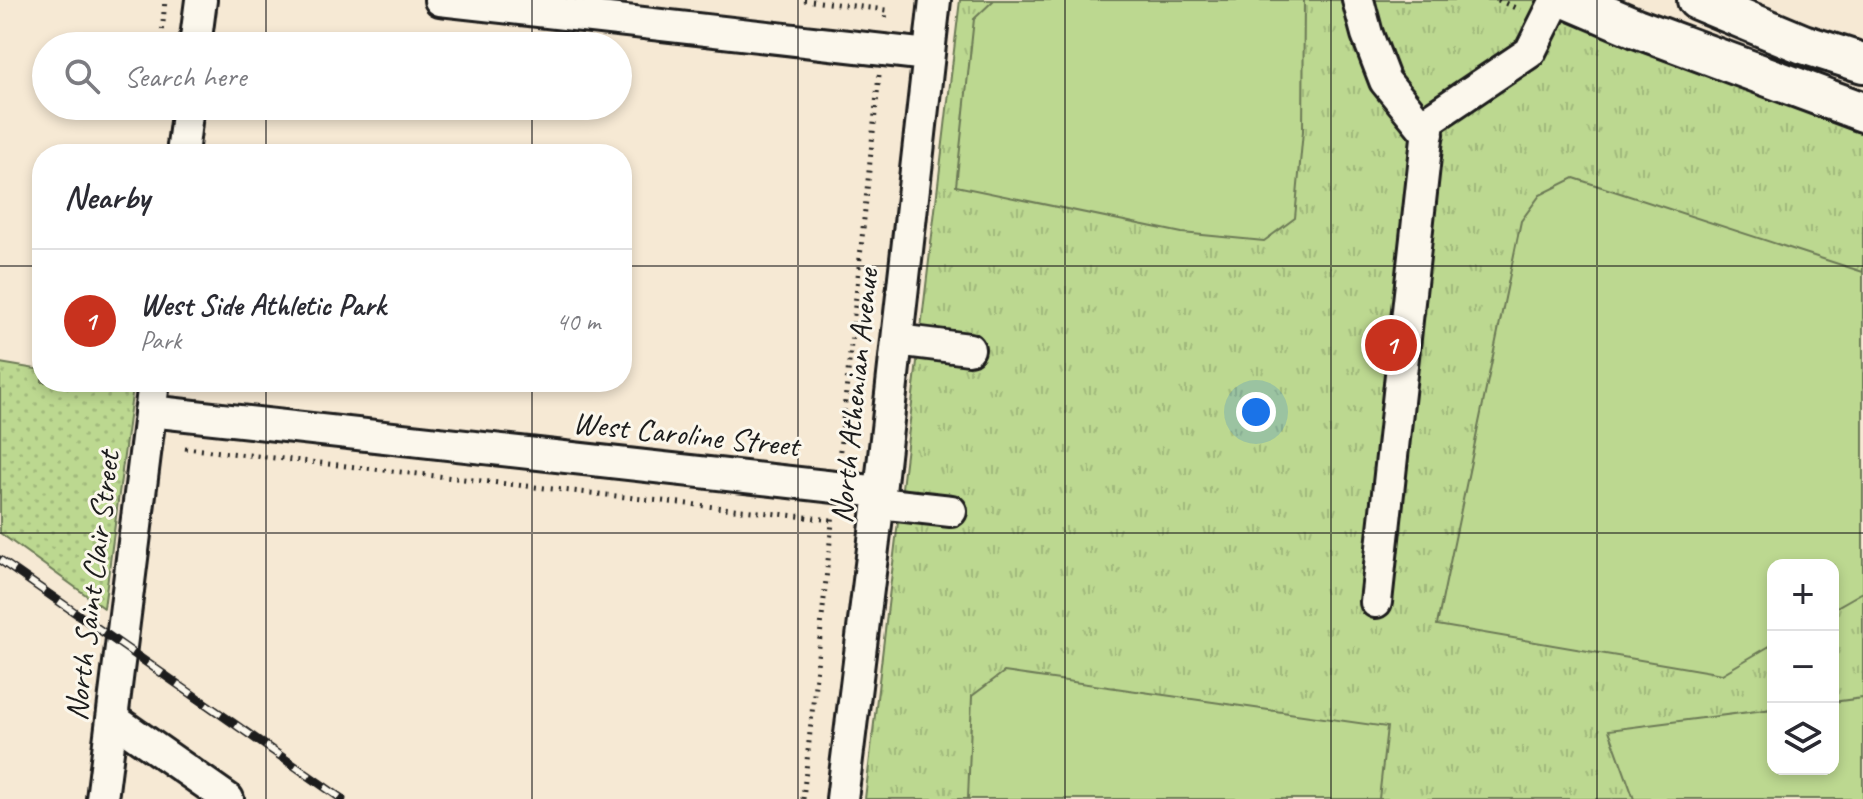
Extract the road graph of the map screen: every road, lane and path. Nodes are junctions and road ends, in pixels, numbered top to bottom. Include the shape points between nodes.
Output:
1 (165, 0) edge
2 (201, 0) edge
3 (440, 0) edge
4 (804, 0) edge
5 (935, 0) edge
6 (1358, 0) edge
7 (1556, 0) edge
8 (1570, 0) edge
9 (1697, 0) edge
10 (162, 32) edge
11 (197, 32) edge
12 (882, 50) junction
13 (928, 55) junction
14 (1863, 63) edge
15 (1863, 112) edge
16 (186, 120) edge
17 (1428, 134) junction
18 (183, 144) edge
19 (897, 340) junction
20 (969, 349) dead end
21 (152, 397) edge
22 (185, 448) dead end
23 (836, 487) junction
24 (879, 498) junction
25 (951, 511) dead end
26 (832, 520) junction
27 (1376, 602) dead end
28 (112, 718) junction
29 (102, 799) edge
30 (228, 799) edge
31 (803, 799) edge
32 (842, 799) edge

1 - 10 path
2 - 11 street
3 - 12 street
4 - 12 path via 886,10
5 - 13 street, North Athenian Avenue
6 - 17 street via 1385,81
7 - 17 street via 1530,52 1429,120
8 - 15 main road
9 - 14 main road
12 - 13 street
12 - 23 path
13 - 19 street, North Athenian Avenue
16 - 18 street
17 - 27 street
19 - 20 street
19 - 24 street, North Athenian Avenue
21 - 23 street, West Caroline Street
21 - 28 street, North Saint Clair Street
22 - 26 path
23 - 24 street, West Caroline Street
23 - 26 path
24 - 25 street, West Caroline Street
24 - 32 street, North Athenian Avenue
26 - 31 path
28 - 29 street, North Saint Clair Street
28 - 30 street

